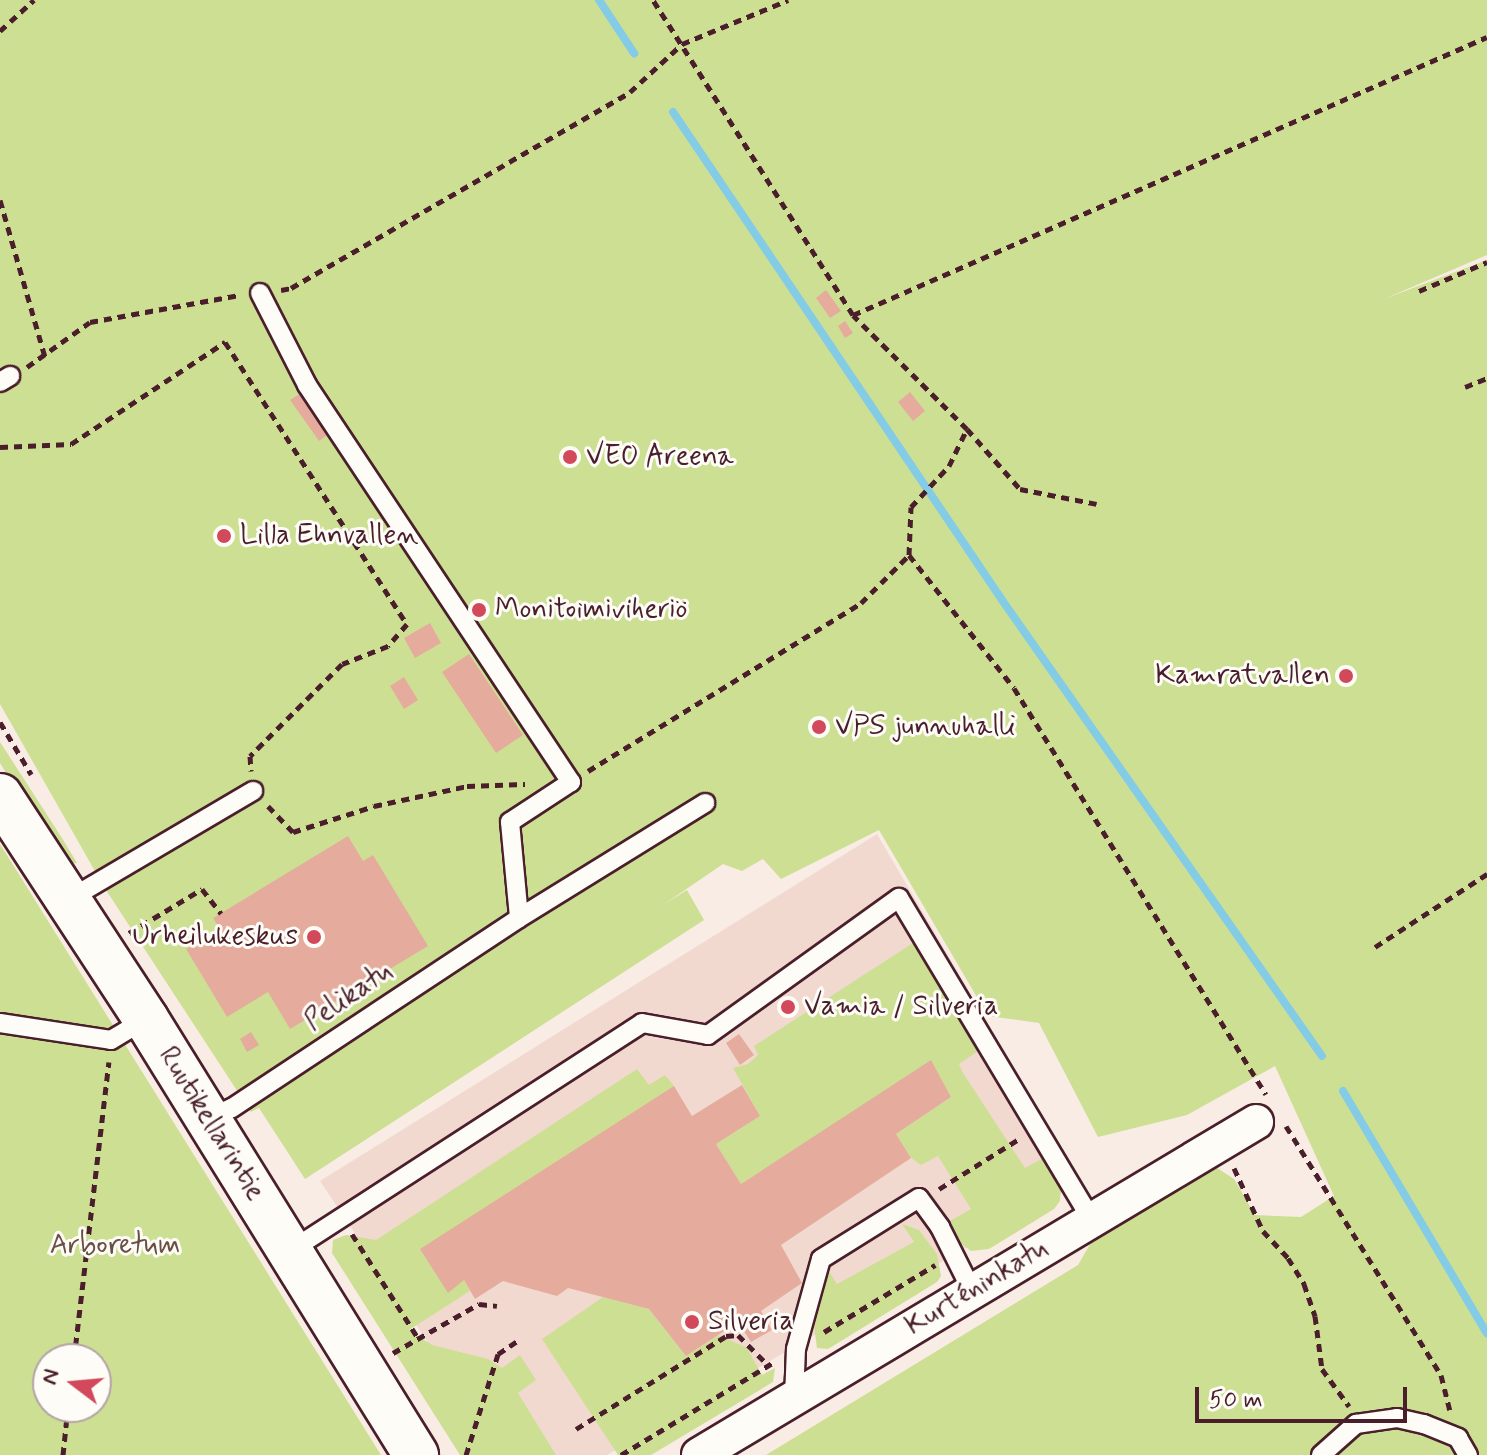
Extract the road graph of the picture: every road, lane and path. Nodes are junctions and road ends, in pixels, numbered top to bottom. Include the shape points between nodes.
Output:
1 (34, 0) edge
2 (653, 0) edge
3 (788, 0) edge
4 (0, 31) edge
5 (1487, 37) edge
6 (682, 44) junction
7 (0, 200) edge
8 (1487, 262) edge
9 (1419, 291) dead end
10 (260, 293) junction
11 (853, 315) junction
12 (45, 357) junction
13 (1487, 378) edge
14 (5, 379) edge
15 (1465, 387) dead end
16 (967, 429) junction
17 (0, 447) edge
18 (1097, 504) dead end
19 (909, 555) junction
20 (571, 782) junction
21 (253, 791) junction
22 (0, 796) edge
23 (705, 803) dead end
24 (1487, 874) edge
25 (68, 900) junction
26 (221, 913) dead end
27 (519, 918) junction
28 (125, 935) dead end
29 (1375, 947) dead end
30 (0, 1023) edge
31 (129, 1030) junction
32 (1269, 1113) junction
33 (208, 1120) junction
34 (1036, 1128) junction
35 (1221, 1142) junction
36 (919, 1198) junction
37 (341, 1217) junction
38 (1092, 1220) junction
39 (290, 1251) junction
40 (972, 1291) junction
41 (497, 1306) dead end
42 (418, 1338) junction
43 (519, 1340) dead end
44 (77, 1343) edge
45 (388, 1355) dead end
46 (769, 1366) dead end
47 (794, 1398) junction
48 (66, 1423) edge
49 (1363, 1423) junction
50 (576, 1429) dead end
51 (1458, 1438) junction
52 (63, 1455) edge
53 (416, 1455) edge
54 (466, 1455) edge
55 (699, 1455) edge
56 (1321, 1455) edge
57 (1468, 1455) edge

1 - 4 path
2 - 6 path
3 - 6 path
5 - 11 path
6 - 10 path via 630,92 291,288
6 - 11 path
7 - 12 path
8 - 9 path
10 - 12 path via 90,322
10 - 20 lane via 307,385
11 - 16 path
12 - 14 path
13 - 15 path
16 - 18 path via 1020,489
16 - 19 path via 949,466 911,507
17 - 21 path via 71,444 225,342 407,624 388,646 342,664 250,756
19 - 20 path via 861,603
19 - 32 path via 1014,688
20 - 21 path via 467,786 374,806 293,832
20 - 27 lane via 510,822
21 - 25 lane
22 - 25 main road, Ruutikellarintie
23 - 27 lane, Pelikatu
24 - 29 path
25 - 31 main road, Ruutikellarintie
26 - 28 path via 202,889
27 - 33 lane, Pelikatu
30 - 31 lane
31 - 33 main road, Ruutikellarintie
31 - 44 path
32 - 35 street, Kurténinkatu
32 - 51 path via 1441,1375
33 - 39 main road, Ruutikellarintie
34 - 36 path via 954,1183
34 - 37 lane via 899,898 708,1035 642,1023
34 - 38 lane
35 - 38 street, Kurténinkatu
35 - 49 path via 1263,1231 1304,1284 1315,1316 1322,1369
36 - 40 lane
36 - 47 lane via 821,1259 796,1349
37 - 39 lane
37 - 42 path
38 - 40 street, Kurténinkatu
39 - 53 main road, Ruutikellarintie
40 - 47 street, Kurténinkatu
41 - 42 path via 479,1304
42 - 45 path
43 - 54 path via 498,1354
46 - 50 path via 738,1335 726,1336
47 - 55 street, Kurténinkatu
48 - 52 path
49 - 51 lane via 1397,1418
49 - 56 lane
51 - 57 lane

